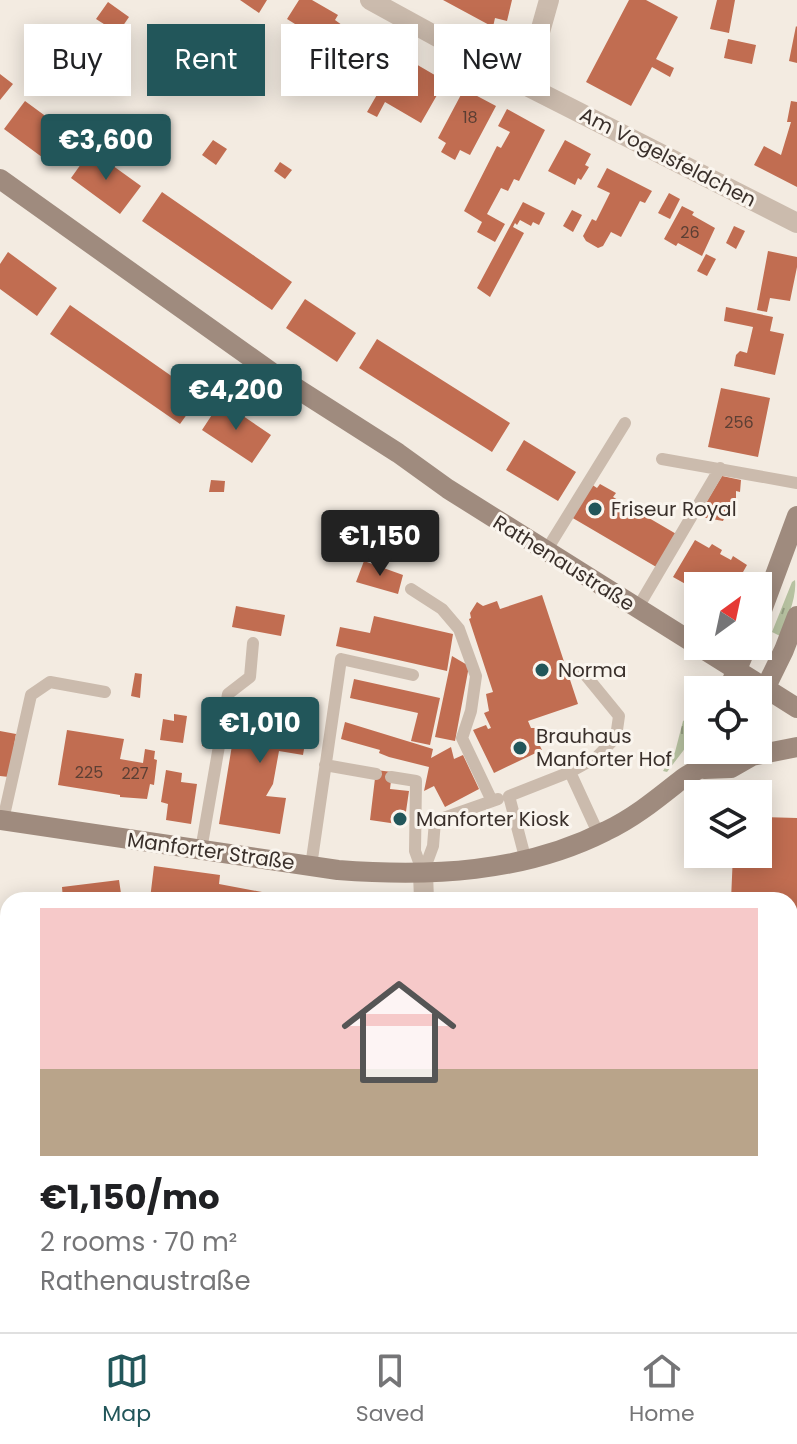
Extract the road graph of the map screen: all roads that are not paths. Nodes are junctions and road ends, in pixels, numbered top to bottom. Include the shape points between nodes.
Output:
1 (370, 0) edge
2 (549, 0) edge
3 (542, 24) edge
4 (434, 35) edge
5 (547, 96) edge
6 (0, 179) edge
7 (797, 223) edge
8 (625, 423) dead end
9 (662, 459) dead end
10 (720, 468) junction
11 (797, 483) edge
12 (797, 516) edge
13 (546, 551) junction
14 (772, 583) edge
15 (411, 589) dead end
16 (637, 609) junction
17 (797, 616) edge
18 (253, 643) dead end
19 (741, 660) edge
20 (736, 670) junction
21 (583, 672) dead end
22 (413, 675) dead end
23 (734, 676) edge
24 (742, 676) edge
25 (771, 676) edge
26 (105, 692) dead end
27 (772, 699) edge
28 (797, 708) edge
29 (797, 747) edge
30 (772, 752) edge
31 (692, 764) edge
32 (716, 764) edge
33 (738, 764) edge
34 (325, 765) junction
35 (570, 772) junction
36 (376, 774) dead end
37 (391, 777) dead end
38 (509, 796) junction
39 (492, 801) junction
40 (2, 820) edge
41 (599, 835) junction
42 (201, 850) junction
43 (526, 861) junction
44 (311, 866) junction
45 (423, 873) junction
46 (424, 892) edge

1 - 4 street, Am Vogelsfeldchen
2 - 3 street
5 - 7 street, Am Vogelsfeldchen
6 - 13 main road, Rathenaustraße via 271,372
8 - 13 lane
9 - 10 lane
10 - 11 lane
10 - 16 lane
12 - 14 main road
13 - 16 main road, Rathenaustraße
15 - 39 lane via 442,609 459,629 476,676 462,738
16 - 20 main road, Rathenaustraße
17 - 25 main road
18 - 42 lane via 250,677 228,694
19 - 20 main road
20 - 23 main road
20 - 24 main road, Rathenaustraße
21 - 35 lane via 619,716 616,737 597,757
22 - 34 lane via 341,659
26 - 40 lane via 50,682 31,695
27 - 28 main road, Rathenaustraße
29 - 30 main road
31 - 41 main road, Manforter Straße via 643,809
32 - 33 main road
34 - 36 lane
34 - 44 lane
35 - 38 lane
35 - 41 lane
37 - 45 lane via 416,781 415,851
38 - 39 lane
38 - 43 lane
39 - 45 lane via 435,821
40 - 42 main road, Manforter Straße
41 - 43 main road, Manforter Straße
42 - 44 main road, Manforter Straße
43 - 45 main road, Manforter Straße
44 - 45 main road, Manforter Straße
45 - 46 street

